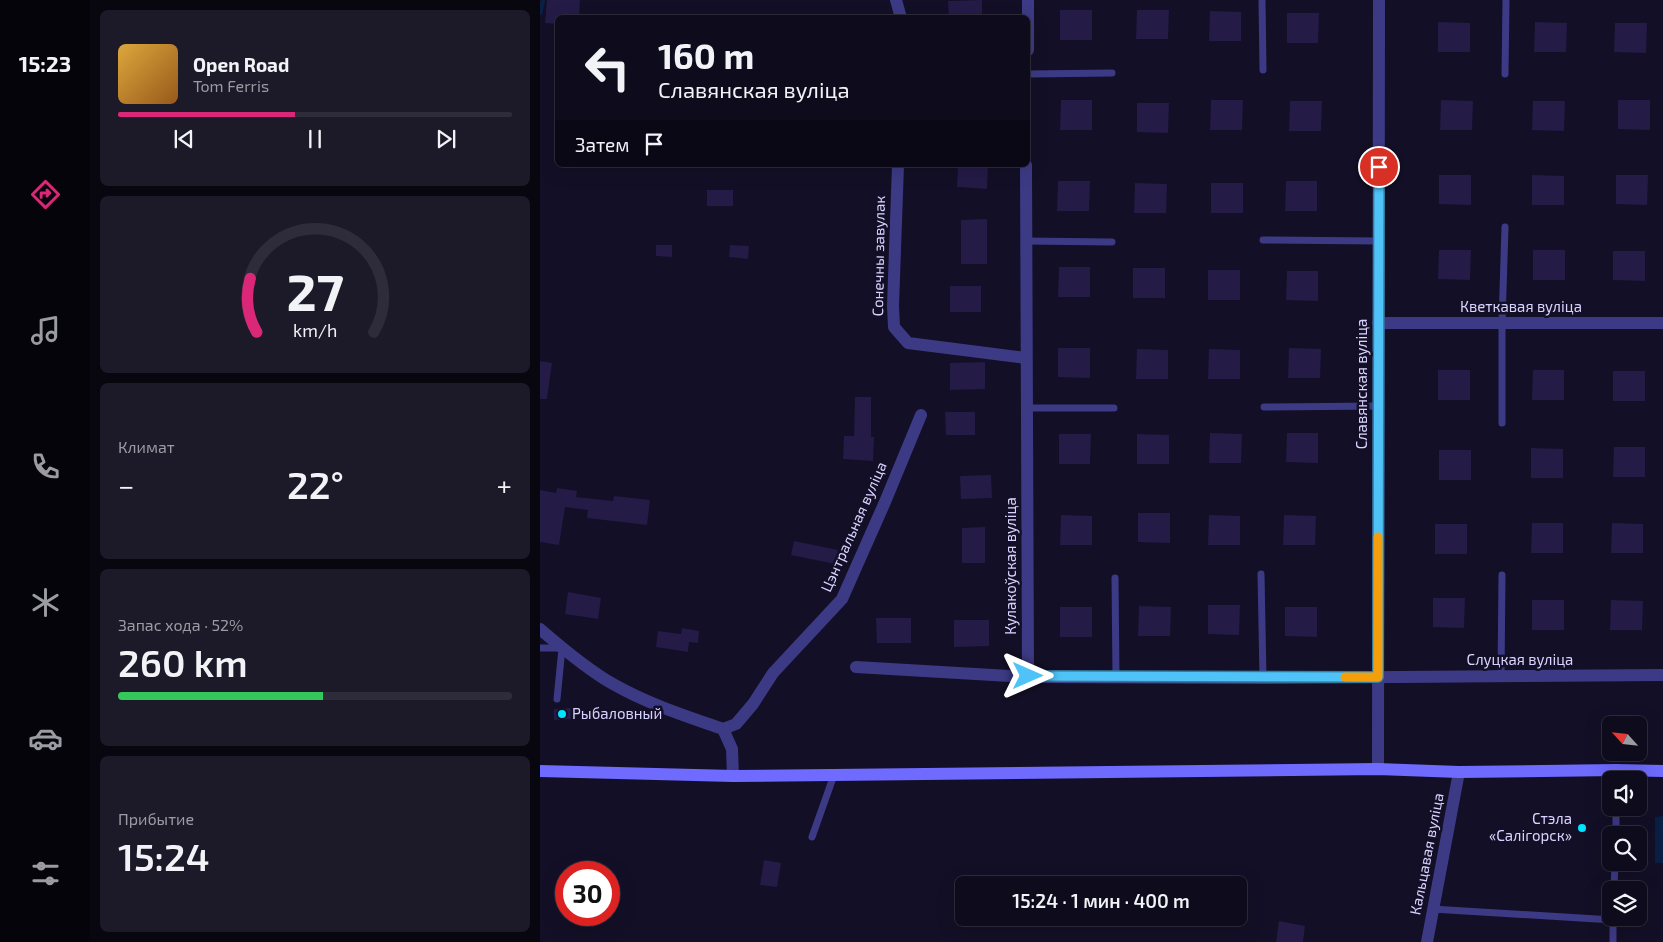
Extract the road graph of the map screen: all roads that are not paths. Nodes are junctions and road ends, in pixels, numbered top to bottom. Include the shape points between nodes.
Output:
1 (896, 0) edge
2 (1028, 0) edge
3 (1262, 0) edge
4 (1379, 0) edge
5 (1506, 0) edge
6 (900, 15) edge
7 (1028, 15) edge
8 (1263, 70) dead end
9 (1112, 73) dead end
10 (1030, 74) edge
11 (1505, 74) dead end
12 (898, 167) edge
13 (1026, 167) edge
14 (1504, 227) dead end
15 (1263, 240) dead end
16 (1025, 241) junction
17 (1379, 241) junction
18 (1112, 242) dead end
19 (1378, 323) junction
20 (1502, 323) junction
21 (1663, 323) edge
22 (1020, 358) junction
23 (1378, 406) junction
24 (1027, 408) junction
25 (1114, 408) dead end
26 (1264, 408) dead end
27 (921, 415) dead end
28 (1502, 423) dead end
29 (1261, 574) dead end
30 (1502, 575) dead end
31 (1115, 578) dead end
32 (540, 629) edge
33 (540, 648) edge
34 (562, 648) junction
35 (856, 667) dead end
36 (1663, 675) edge
37 (1028, 676) junction
38 (1116, 676) junction
39 (1501, 676) junction
40 (1378, 677) junction
41 (1263, 678) junction
42 (557, 699) dead end
43 (723, 729) junction
44 (1378, 769) junction
45 (540, 771) edge
46 (1459, 772) junction
47 (1663, 772) edge
48 (1647, 773) edge
49 (834, 775) junction
50 (1602, 775) edge
51 (733, 776) junction
52 (812, 837) dead end
53 (1432, 909) junction
54 (1602, 918) edge
55 (1613, 926) edge
56 (1427, 942) edge
57 (1613, 942) edge

1 - 6 street
2 - 7 street
3 - 8 lane
4 - 17 street, Славянская вуліца
5 - 11 lane
9 - 10 lane
12 - 22 street, Сонечны завулак via 892,306 894,328 908,343
13 - 16 street, Кулакоўская вуліца
14 - 20 lane
15 - 17 lane
16 - 18 lane
16 - 22 street, Кулакоўская вуліца
17 - 19 street, Славянская вуліца
19 - 20 street, Кветкавая вуліца
19 - 23 street, Славянская вуліца
20 - 21 street, Кветкавая вуліца
20 - 28 lane
22 - 24 street, Кулакоўская вуліца
23 - 26 lane
23 - 40 street, Славянская вуліца
24 - 25 lane
24 - 37 street, Кулакоўская вуліца
27 - 43 street, Цэнтральная вуліца via 842,599 773,673 736,724
29 - 41 lane
30 - 39 lane
31 - 38 lane
32 - 34 street
33 - 34 lane
34 - 42 lane
34 - 43 street via 612,684 670,711
35 - 37 street
36 - 39 street, Слуцкая вуліца
37 - 38 street
38 - 41 street
39 - 40 street, Слуцкая вуліца
40 - 41 street
40 - 44 street, Славянская вуліца
43 - 51 street via 732,749
44 - 46 main road
44 - 49 main road
45 - 51 main road
46 - 50 main road
46 - 53 street, Кальцавая вуліца
47 - 48 main road
49 - 51 main road
49 - 52 lane
53 - 54 lane
53 - 56 street, Кальцавая вуліца
55 - 57 lane

